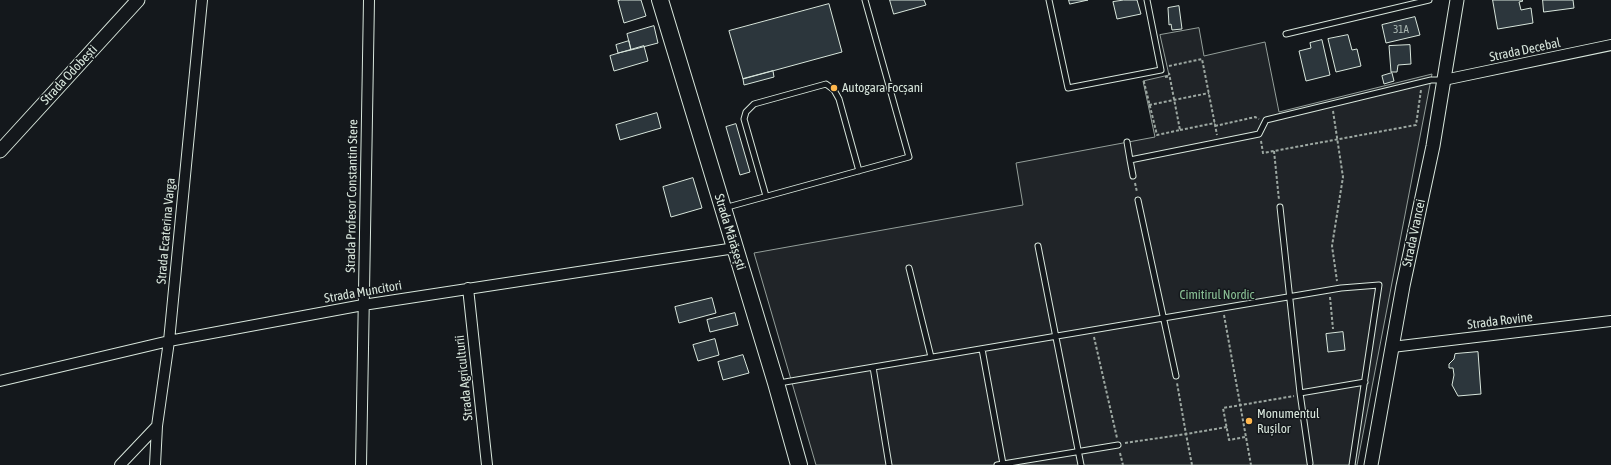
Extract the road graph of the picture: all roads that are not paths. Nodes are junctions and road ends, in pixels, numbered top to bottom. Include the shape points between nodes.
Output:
1 (138, 0) edge
2 (202, 0) edge
3 (369, 0) edge
4 (660, 0) edge
5 (865, 0) edge
6 (1049, 0) edge
7 (1147, 0) edge
8 (1429, 0) edge
9 (1457, 0) edge
10 (1286, 34) dead end
11 (1611, 46) edge
12 (1444, 80) junction
13 (1127, 142) dead end
14 (0, 151) edge
15 (1130, 160) junction
16 (859, 171) junction
17 (1133, 176) road end
18 (766, 196) junction
19 (1138, 200) road end
20 (1280, 207) road end
21 (722, 208) junction
22 (1038, 246) dead end
23 (734, 248) junction
24 (910, 268) dead end
25 (468, 288) junction
26 (1290, 297) junction
27 (363, 305) junction
28 (1163, 318) junction
29 (1611, 321) edge
30 (1054, 336) junction
31 (169, 341) junction
32 (1392, 347) junction
33 (982, 349) junction
34 (931, 357) junction
35 (873, 367) junction
36 (1176, 376) road end
37 (0, 381) edge
38 (1365, 382) junction
39 (776, 383) junction
40 (1301, 394) junction
41 (157, 426) junction
42 (1118, 444) road end
43 (1078, 452) junction
44 (1310, 463) dead end
45 (1003, 464) junction
46 (120, 465) edge
47 (155, 465) edge
48 (361, 465) edge
49 (487, 465) edge
50 (799, 465) edge
51 (889, 465) edge
52 (997, 465) edge
53 (1081, 465) edge
54 (1352, 465) edge
55 (1371, 465) edge

1 - 14 street, Strada Odobești
2 - 31 street, Strada Ecaterina Varga
3 - 27 street, Strada Profesor Constantin Stere
4 - 21 main road, Strada Mărășești
5 - 16 lane via 909,157
6 - 7 lane via 1068,88 1161,70
8 - 10 lane
9 - 12 street, Strada Vrancei
11 - 12 street, Strada Decebal
12 - 15 lane via 1422,82 1266,120 1259,134
12 - 32 street, Strada Vrancei
13 - 15 lane
15 - 17 lane
16 - 18 lane
16 - 18 lane via 839,99 834,90 826,84 754,104 746,112 744,119
18 - 21 lane
19 - 28 lane
20 - 26 lane
21 - 23 main road, Strada Mărășești
22 - 30 lane
23 - 25 street, Strada Muncitori
23 - 39 main road, Strada Mărășești
24 - 34 lane
25 - 27 street, Strada Muncitori
25 - 49 street, Strada Agriculturii
26 - 28 lane
26 - 38 lane via 1379,285
26 - 40 lane
27 - 31 street, Strada Muncitori
27 - 48 street, Strada Profesor Constantin Stere
28 - 30 lane
28 - 36 lane
29 - 32 street, Strada Rovine
30 - 33 lane
30 - 43 lane
31 - 37 street, Strada Muncitori
31 - 41 street, Strada Ecaterina Varga
32 - 55 street, Strada Vrancei
33 - 34 lane
33 - 45 lane
34 - 35 lane
35 - 39 lane
35 - 51 lane
38 - 40 lane
38 - 54 lane
39 - 50 main road, Strada Mărășești
40 - 44 lane
41 - 46 street
41 - 47 street, Strada Ecaterina Varga
42 - 43 lane
43 - 45 lane
43 - 53 lane
45 - 52 lane

